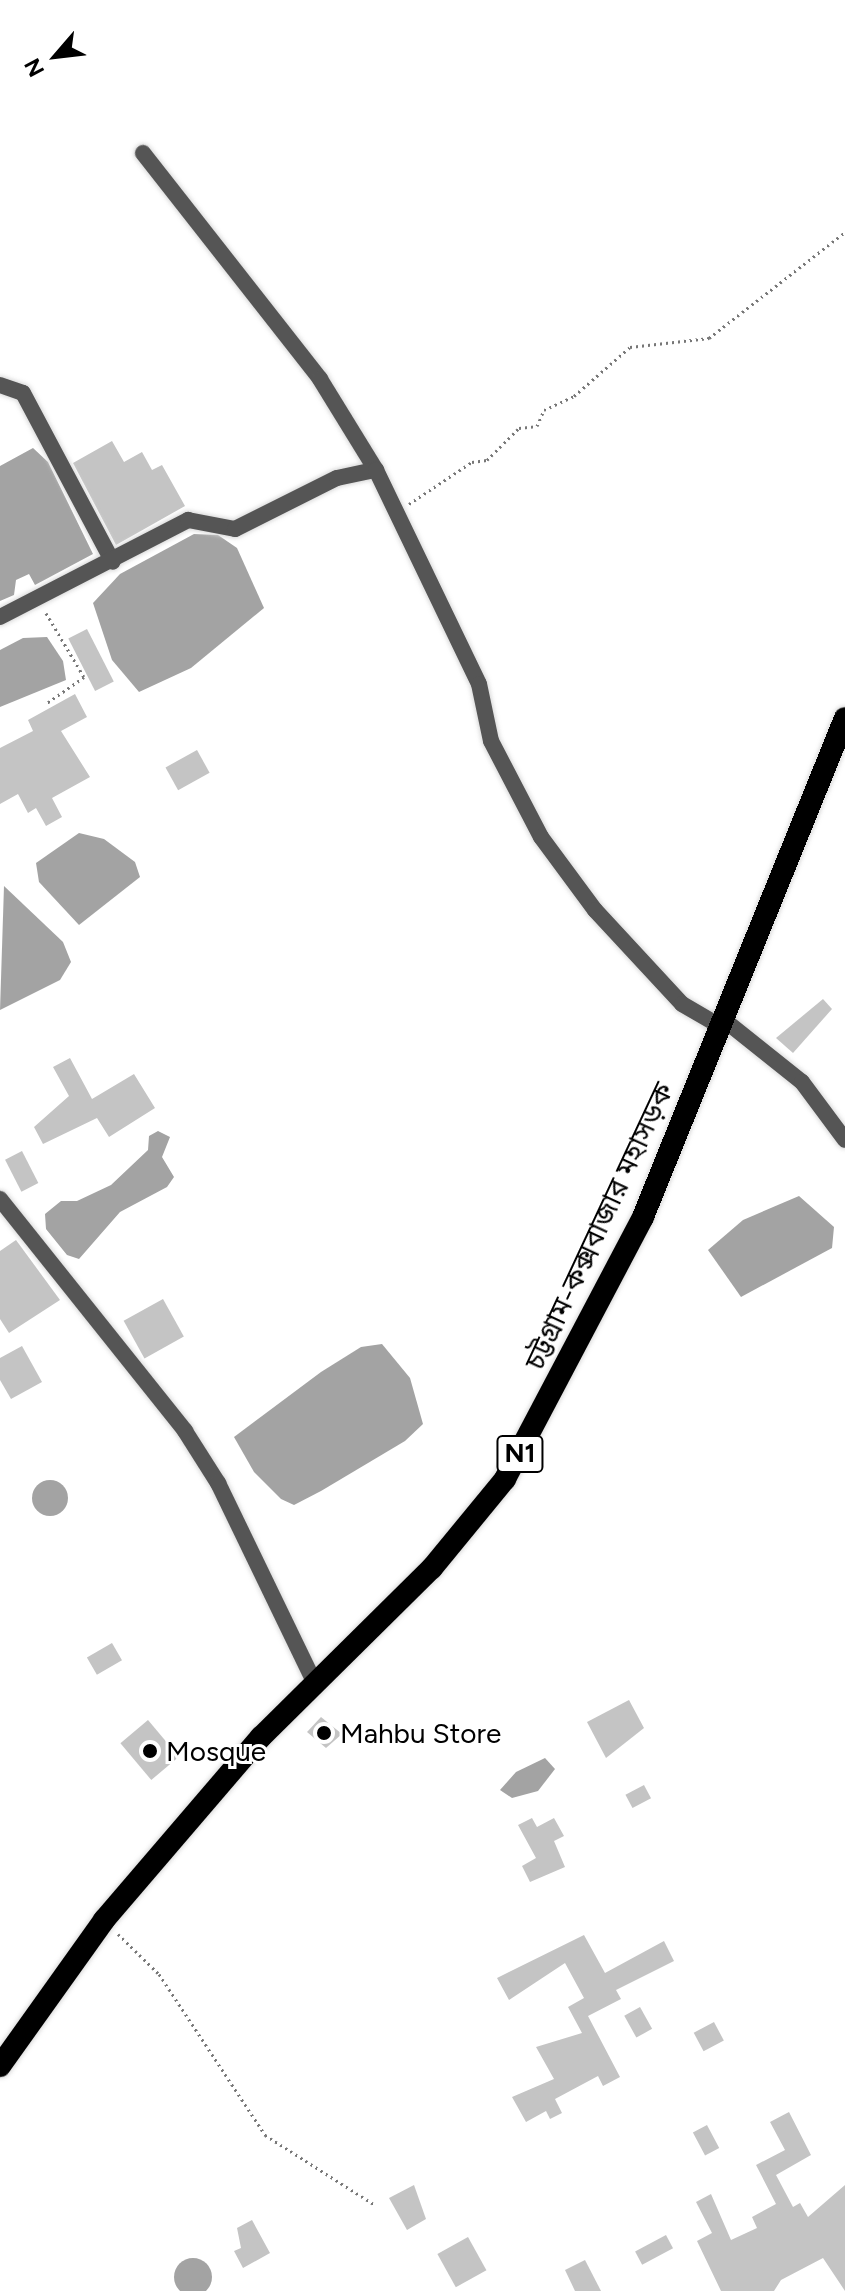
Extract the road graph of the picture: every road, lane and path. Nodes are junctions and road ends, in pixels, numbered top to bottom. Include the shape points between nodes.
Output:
1 (143, 153) dead end
2 (845, 232) edge
3 (0, 385) edge
4 (376, 470) junction
5 (399, 510) junction
6 (113, 562) junction
7 (38, 602) junction
8 (0, 617) edge
9 (47, 703) dead end
10 (845, 718) edge
11 (721, 1022) junction
12 (845, 1140) edge
13 (0, 1199) edge
14 (315, 1684) junction
15 (104, 1920) junction
16 (0, 2066) edge
17 (375, 2205) dead end

1 - 4 street via 320,379
2 - 5 path via 709,338 630,347 574,396 544,410 537,426 519,428 487,460 472,462
3 - 6 street via 23,393
4 - 5 street
4 - 6 street via 337,478 235,529 188,520
5 - 11 street via 479,684 491,741 541,837 595,910 682,1004
6 - 7 street
7 - 8 street
7 - 9 path via 84,677
10 - 11 highway, চট্টগ্রাম-কক্সবাজার মহাসড়ক / N1
11 - 12 street via 802,1082
11 - 14 highway, চট্টগ্রাম-কক্সবাজার মহাসড়ক / N1 via 643,1217 505,1479 432,1568
13 - 14 street via 185,1431 218,1483
14 - 15 highway, চট্টগ্রাম-কক্সবাজার মহাসড়ক / N1
15 - 16 highway, চট্টগ্রাম-কক্সবাজার মহাসড়ক / N1
15 - 17 path via 159,1974 265,2135

